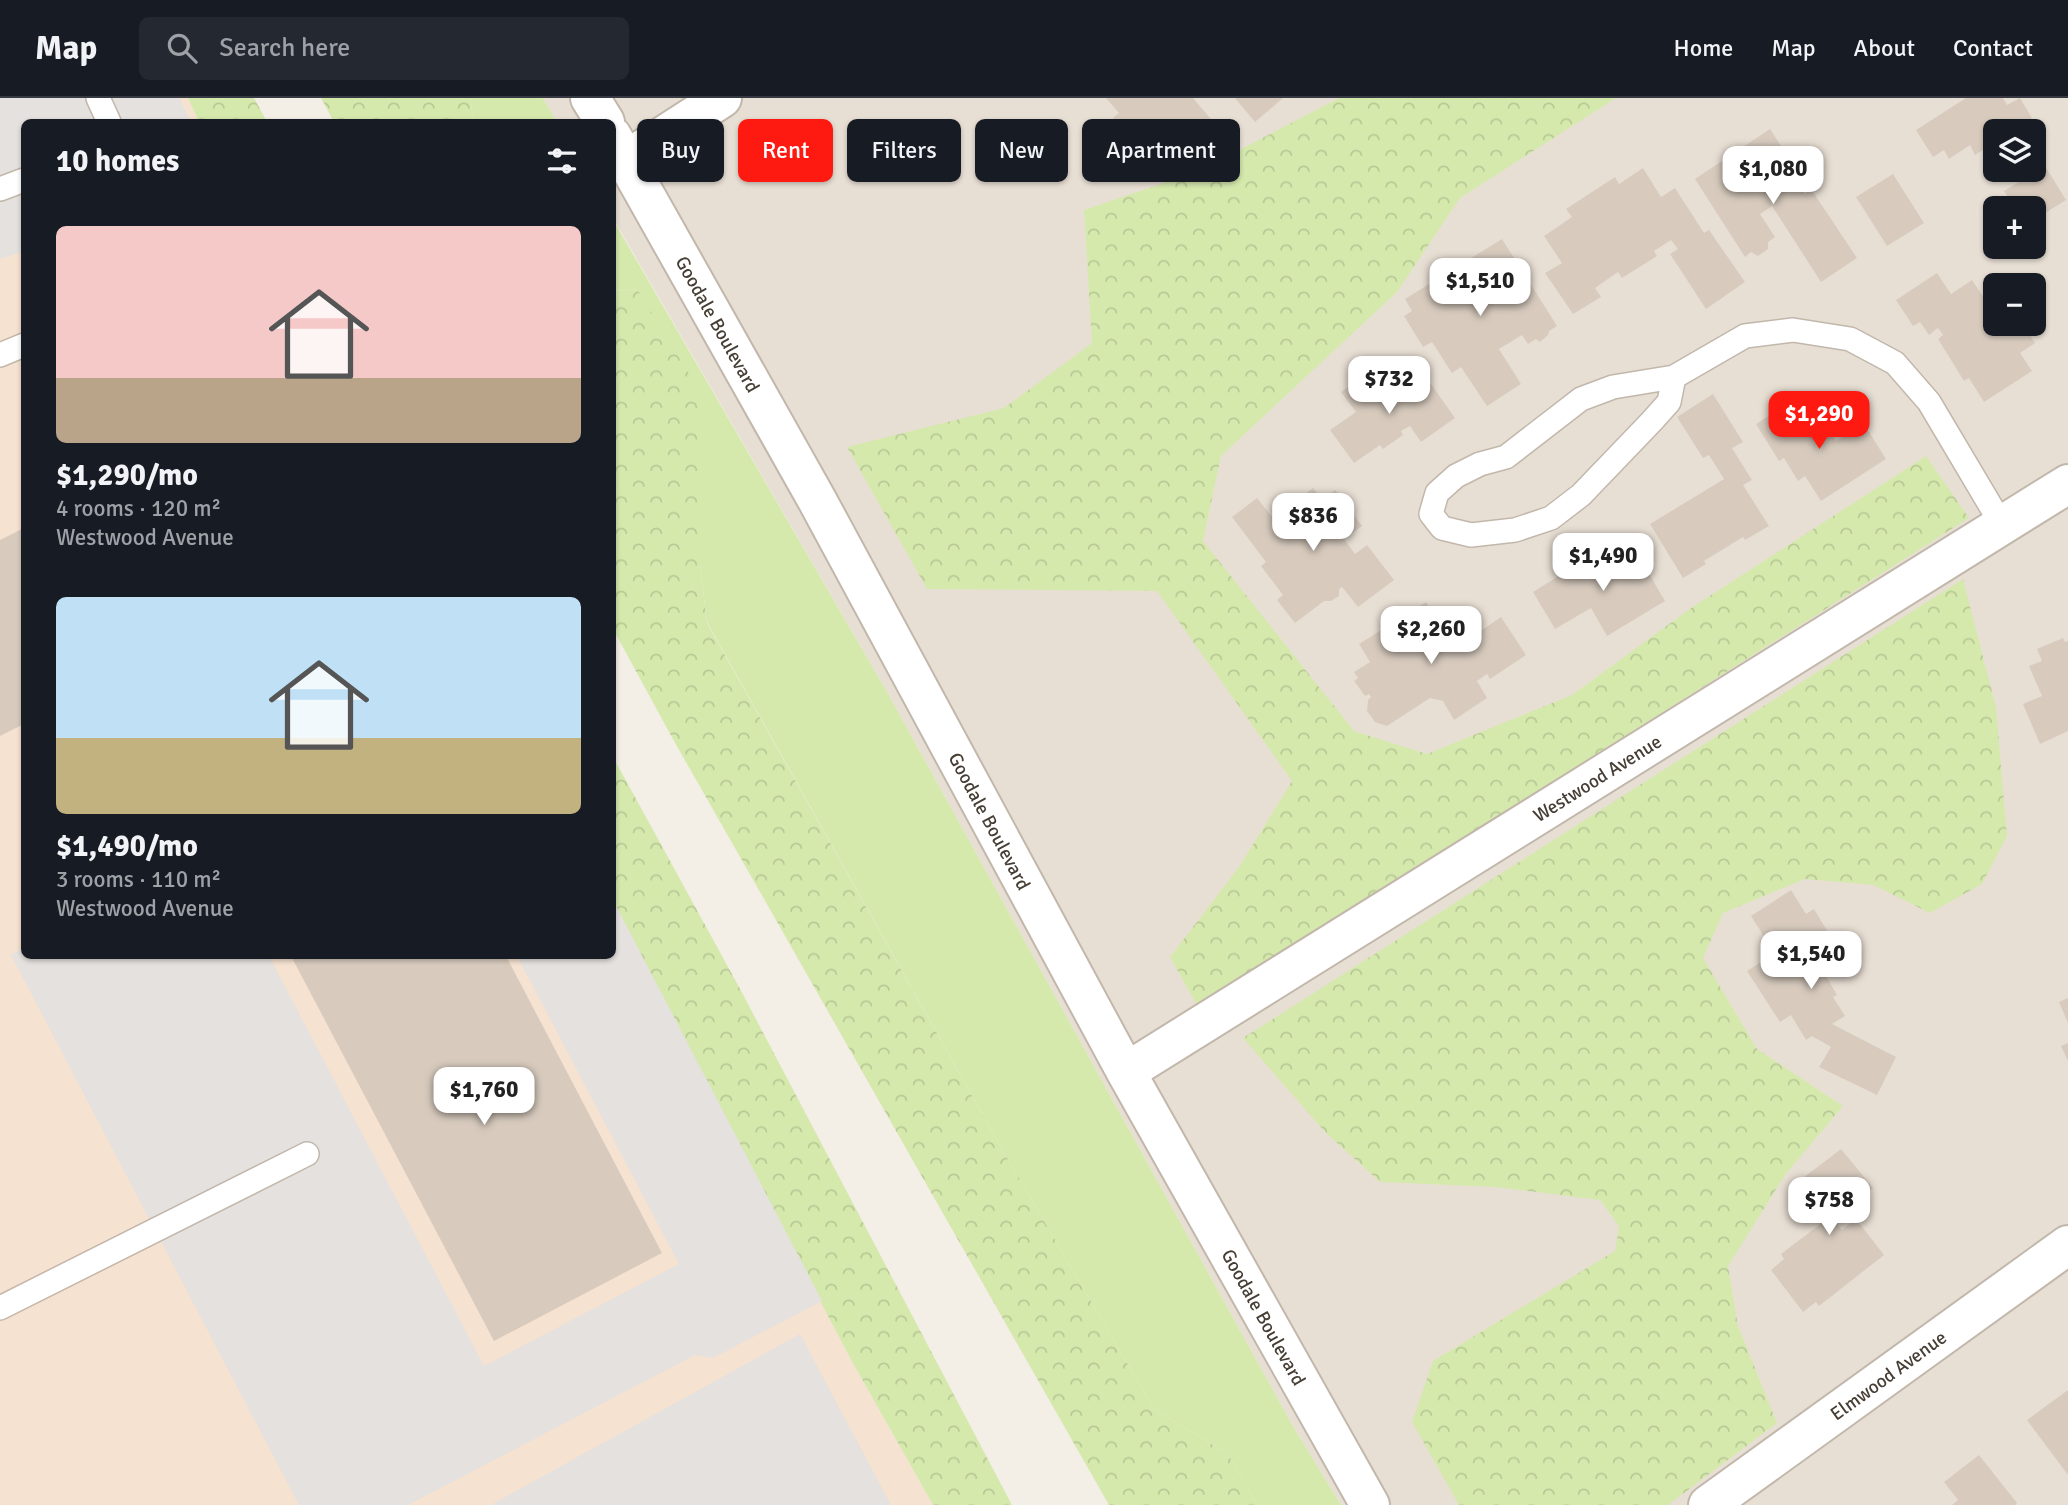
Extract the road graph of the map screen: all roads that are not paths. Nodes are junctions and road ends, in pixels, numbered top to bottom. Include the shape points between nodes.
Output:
1 (98, 98) edge
2 (590, 98) edge
3 (722, 98) edge
4 (108, 119) edge
5 (602, 119) edge
6 (619, 148) edge
7 (21, 181) edge
8 (0, 189) edge
9 (21, 346) edge
10 (0, 355) edge
11 (1675, 377) junction
12 (2068, 484) edge
13 (2003, 525) junction
14 (1126, 1072) junction
15 (307, 1154) dead end
16 (2068, 1245) edge
17 (0, 1308) edge
18 (1370, 1505) edge
19 (1708, 1505) edge

1 - 4 lane
2 - 5 street
3 - 6 street
6 - 14 street, Goodale Boulevard via 817,500
7 - 8 lane
9 - 10 lane
11 - 11 lane via 1613,387 1581,400 1506,457 1456,476 1437,494 1431,514 1443,528 1471,535 1515,530 1551,519 1581,495 1669,402
11 - 13 lane via 1745,337 1793,330 1850,339 1895,363 1928,402
12 - 13 street, Westwood Avenue
13 - 14 street, Westwood Avenue
14 - 18 street, Goodale Boulevard
15 - 17 lane
16 - 19 street, Elmwood Avenue

